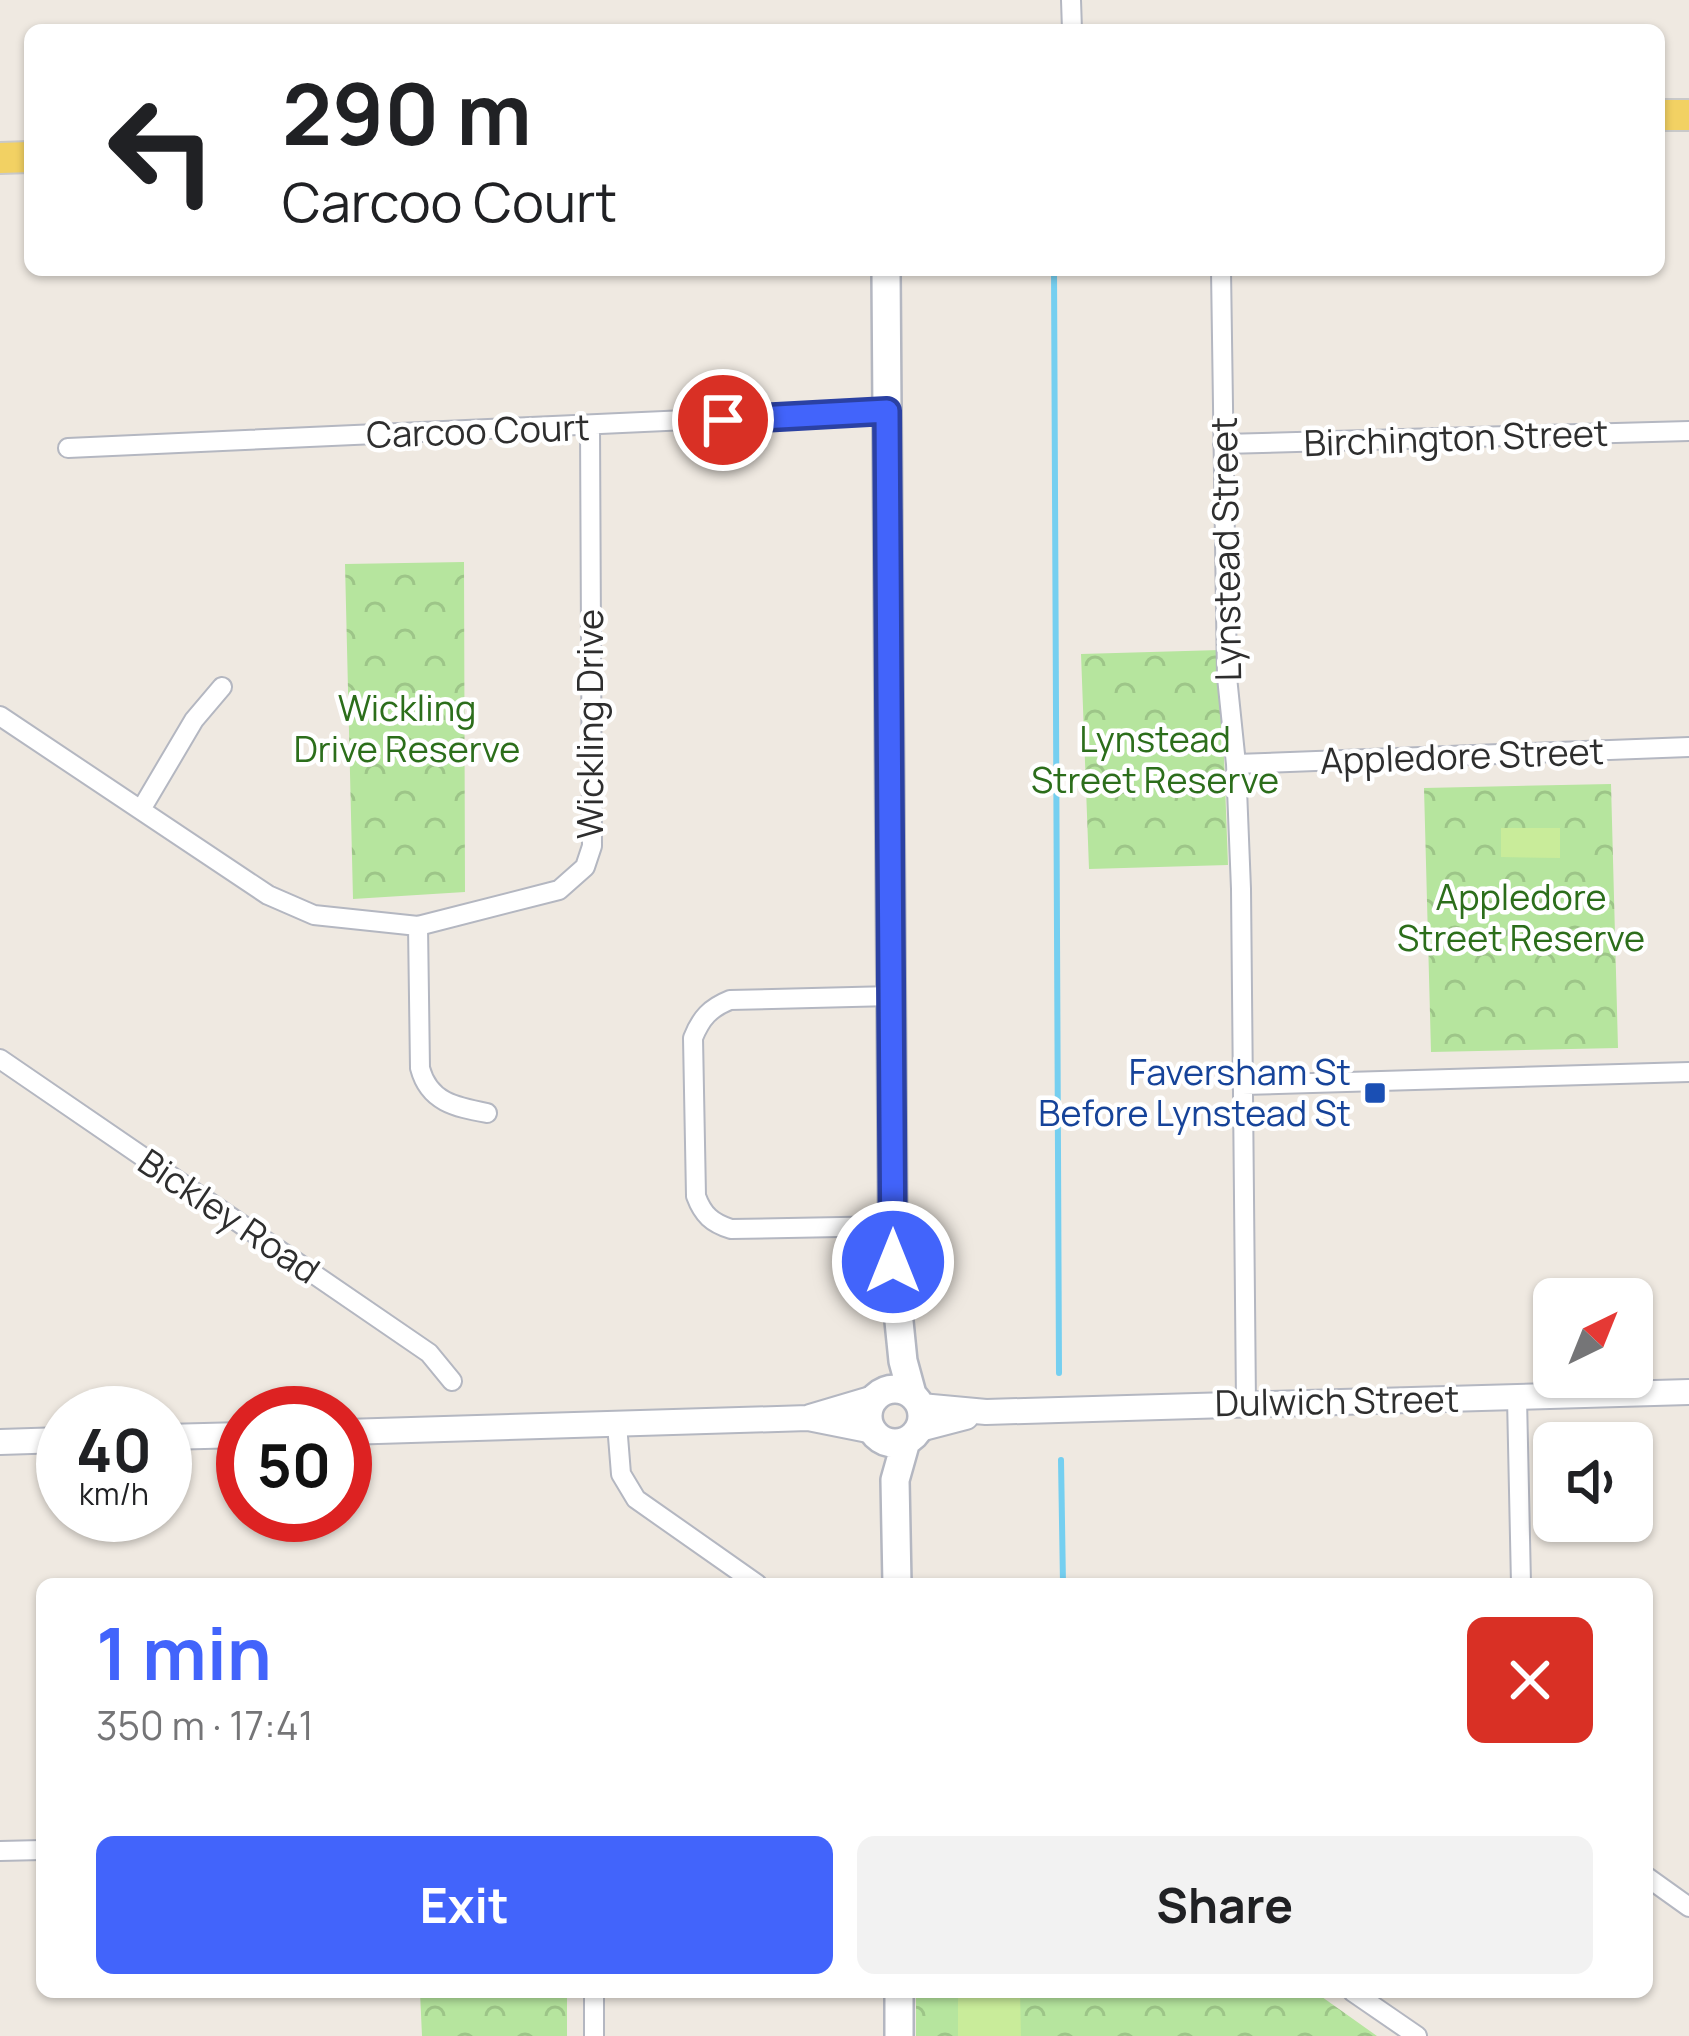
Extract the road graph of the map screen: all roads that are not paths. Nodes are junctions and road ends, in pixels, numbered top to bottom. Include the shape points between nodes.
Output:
1 (886, 276) edge
2 (1221, 276) edge
3 (887, 411) junction
4 (590, 426) junction
5 (1689, 431) edge
6 (1222, 444) junction
7 (68, 448) dead end
8 (222, 687) dead end
9 (0, 716) edge
10 (1689, 747) edge
11 (1236, 764) junction
12 (142, 808) junction
13 (418, 926) junction
14 (892, 995) junction
15 (0, 1059) edge
16 (1689, 1072) edge
17 (1242, 1085) junction
18 (487, 1113) dead end
19 (893, 1226) junction
20 (893, 1262) junction
21 (452, 1381) dead end
22 (1689, 1392) edge
23 (878, 1395) junction
24 (1517, 1398) junction
25 (1246, 1403) junction
26 (808, 1418) junction
27 (902, 1423) junction
28 (617, 1424) junction
29 (372, 1431) edge
30 (36, 1441) edge
31 (0, 1442) edge
32 (748, 1578) edge
33 (897, 1578) edge
34 (1522, 1578) edge
35 (36, 1850) edge
36 (0, 1851) edge
37 (1653, 1881) edge
38 (1689, 1907) edge
39 (594, 1998) edge
40 (899, 1998) edge
41 (1362, 1998) edge
42 (594, 2036) edge
43 (899, 2036) edge
44 (1417, 2036) edge

1 - 3 main road
2 - 6 street, Lynstead Street
3 - 4 street, Carcoo Court
3 - 14 main road
4 - 7 street, Carcoo Court
4 - 13 street, Wickling Drive via 592,846 585,867 559,890
5 - 6 street, Birchington Street
6 - 11 street, Lynstead Street
8 - 12 street
9 - 12 street, Wickling Drive
10 - 11 street, Appledore Street
11 - 17 street, Lynstead Street
12 - 13 street, Wickling Drive via 268,895 314,915
13 - 18 street via 425,1086 452,1106
14 - 19 main road
14 - 19 street via 730,1000 700,1020 693,1038 701,1211 730,1229
15 - 21 street, Bickley Road via 429,1353
16 - 17 street
17 - 25 street, Lynstead Street
19 - 20 main road
20 - 23 main road
20 - 27 main road
22 - 24 street, Dulwich Street
23 - 26 street, Dulwich Street
23 - 27 main road via 898,1388
23 - 27 main road via 868,1414
24 - 25 street, Dulwich Street
24 - 34 street
25 - 27 street, Dulwich Street via 986,1412
26 - 27 street, Dulwich Street
26 - 28 street, Dulwich Street
27 - 33 main road
28 - 29 street, Dulwich Street
28 - 32 street via 621,1474 636,1499
30 - 31 street
35 - 36 street
37 - 38 street
39 - 42 street
40 - 43 main road
41 - 44 street

